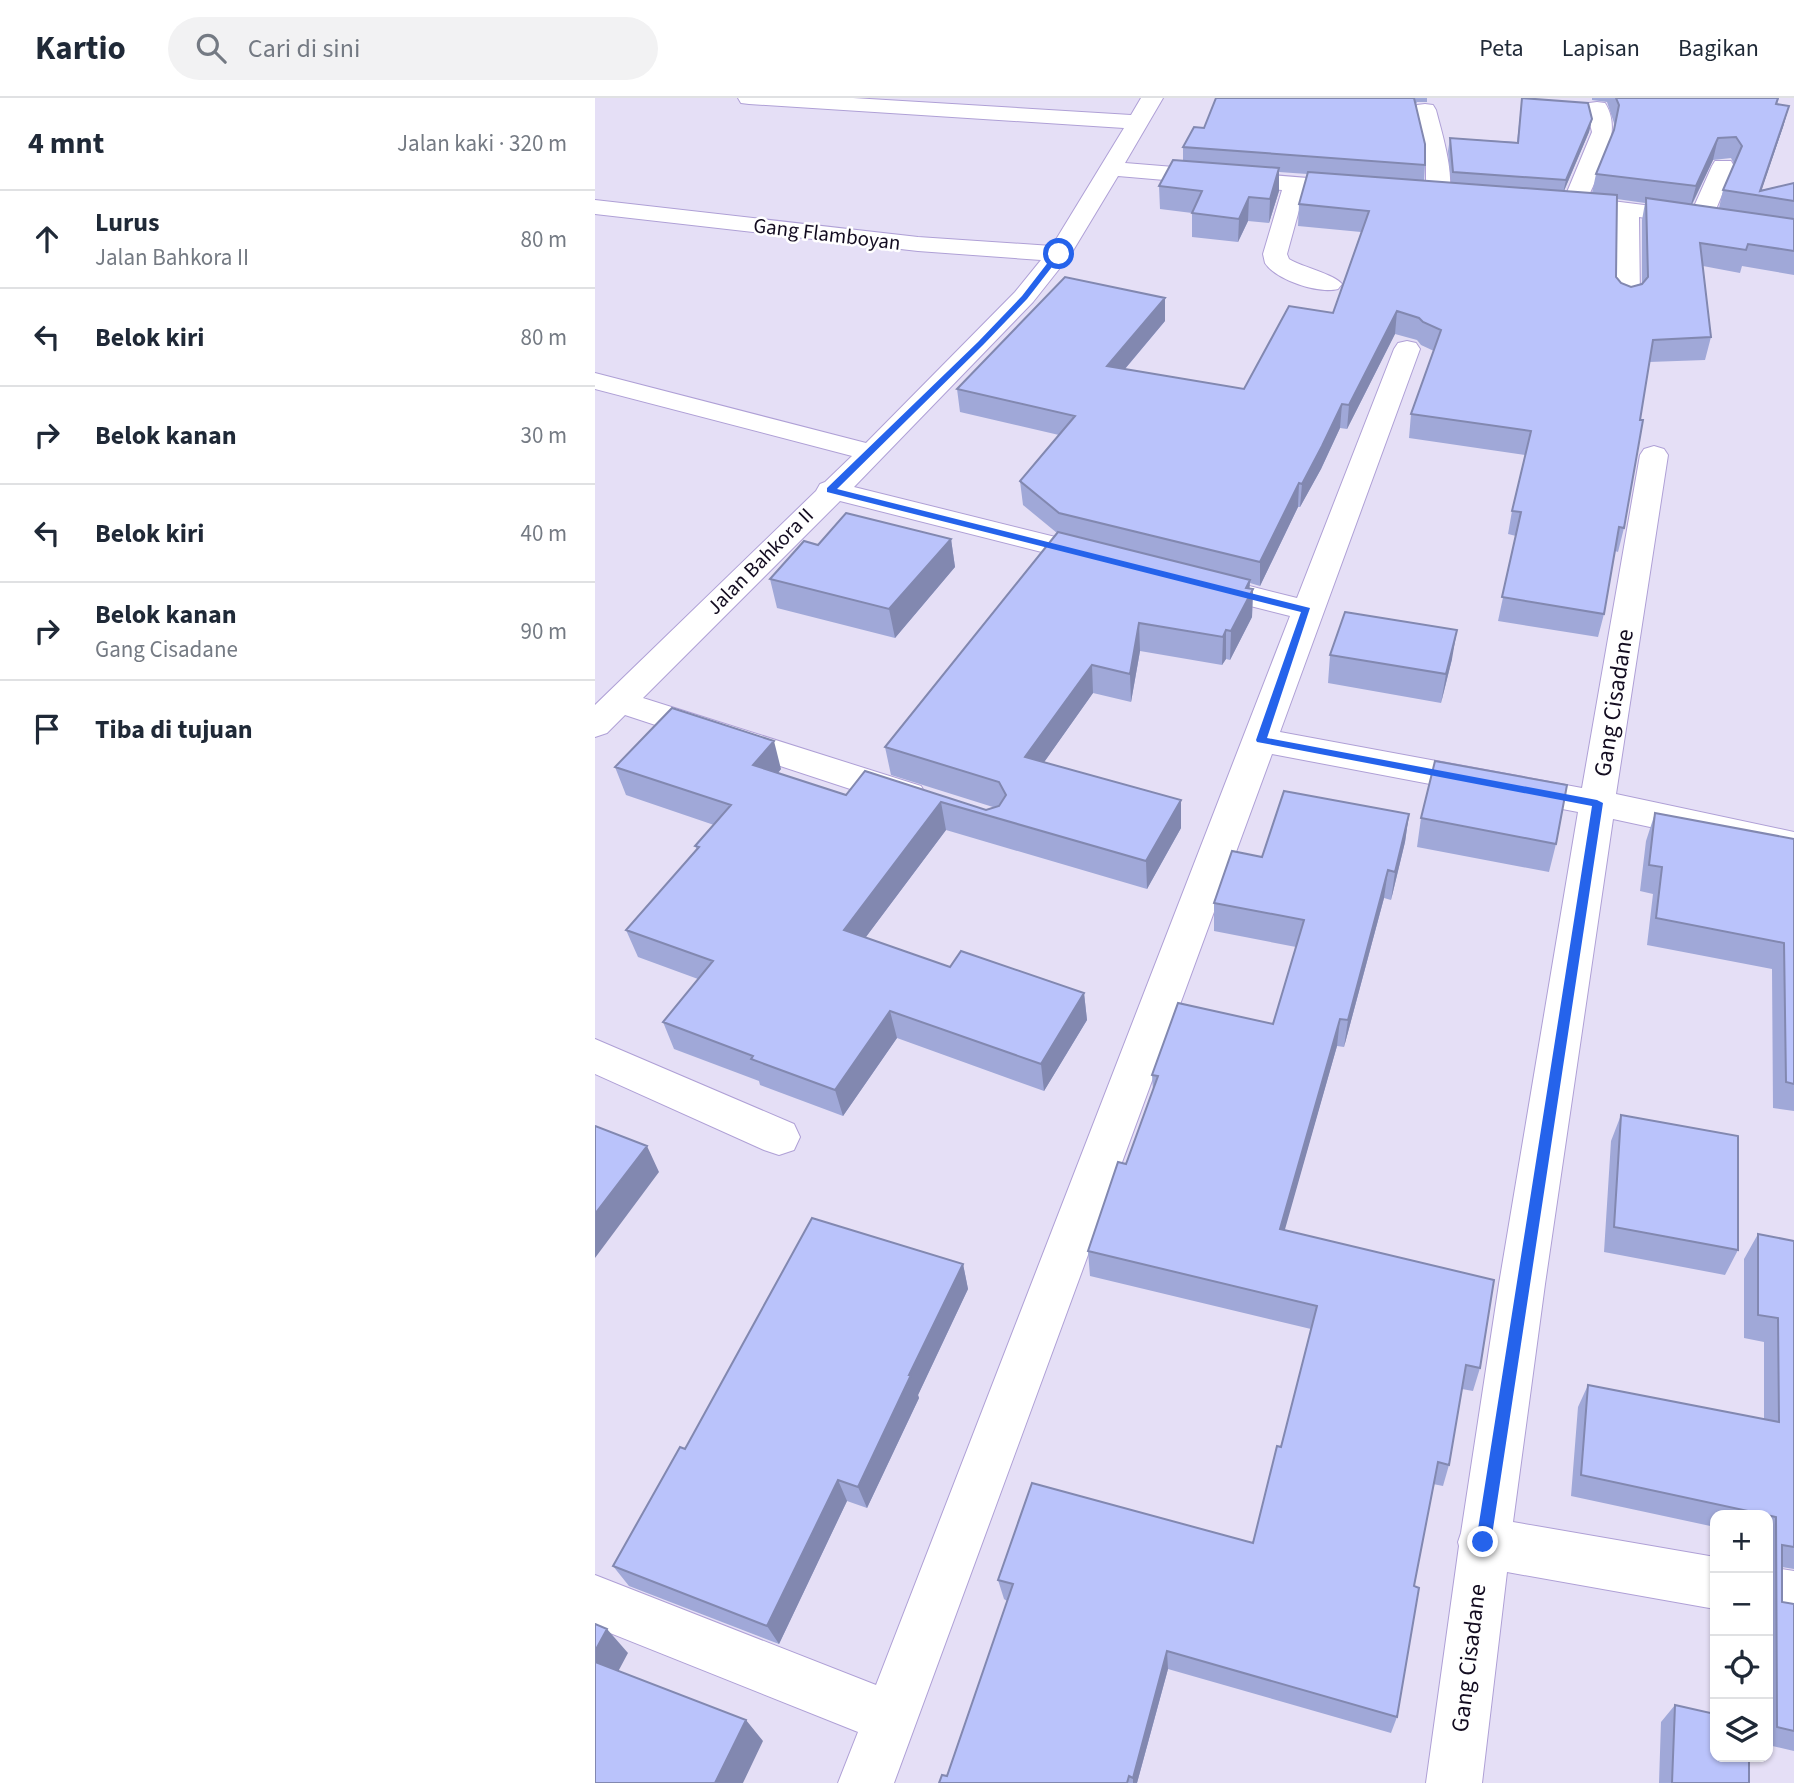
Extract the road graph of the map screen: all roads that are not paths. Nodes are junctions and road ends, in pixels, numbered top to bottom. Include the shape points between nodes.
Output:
1 (749, 98) edge
2 (1152, 98) edge
3 (1597, 108) dead end
4 (1425, 110) dead end
5 (1137, 122) junction
6 (1723, 166) dead end
7 (1110, 169) junction
8 (1295, 184) junction
9 (1384, 191) edge
10 (1410, 193) edge
11 (1438, 195) junction
12 (1465, 197) edge
13 (1547, 203) edge
14 (1574, 204) junction
15 (595, 207) edge
16 (1627, 208) junction
17 (1700, 219) junction
18 (1794, 233) edge
19 (1059, 254) junction
20 (1329, 284) dead end
21 (1627, 299) edge
22 (1407, 349) dead end
23 (595, 382) edge
24 (872, 453) junction
25 (1654, 455) dead end
26 (831, 490) junction
27 (1121, 564) edge
28 (1174, 577) edge
29 (1306, 610) junction
30 (621, 702) junction
31 (595, 725) edge
32 (1261, 740) junction
33 (1597, 803) junction
34 (936, 804) edge
35 (1794, 845) edge
36 (595, 1056) edge
37 (779, 1137) dead end
38 (1483, 1542) junction
39 (1710, 1582) edge
40 (1773, 1593) edge
41 (1794, 1597) edge
42 (595, 1601) edge
43 (892, 1718) junction
44 (866, 1783) edge
45 (1454, 1783) edge

1 - 5 street
2 - 5 street, Jalan Bahkora II
3 - 14 street via 1603,132
4 - 11 street via 1437,162
5 - 7 street, Jalan Bahkora II
6 - 17 street
7 - 8 street
7 - 19 street, Jalan Bahkora II
8 - 9 street
8 - 20 street via 1275,254 1277,263 1294,274
10 - 11 street
11 - 12 street
13 - 14 street
14 - 16 street
15 - 19 street, Gang Flamboyan via 918,244
16 - 17 street
16 - 21 street
17 - 18 street
19 - 24 street, Jalan Bahkora II via 1024,297
22 - 29 street
23 - 24 street
24 - 26 street, Jalan Bahkora II
25 - 33 street, Gang Cisadane
26 - 27 street
26 - 30 street, Jalan Bahkora II
28 - 29 street
29 - 32 street
30 - 31 street, Jalan Bahkora II
30 - 34 street
32 - 33 street
32 - 43 street
33 - 35 street
33 - 38 street, Gang Cisadane
36 - 37 street
38 - 39 street
38 - 45 street, Gang Cisadane
40 - 41 street
42 - 43 street
43 - 44 street

